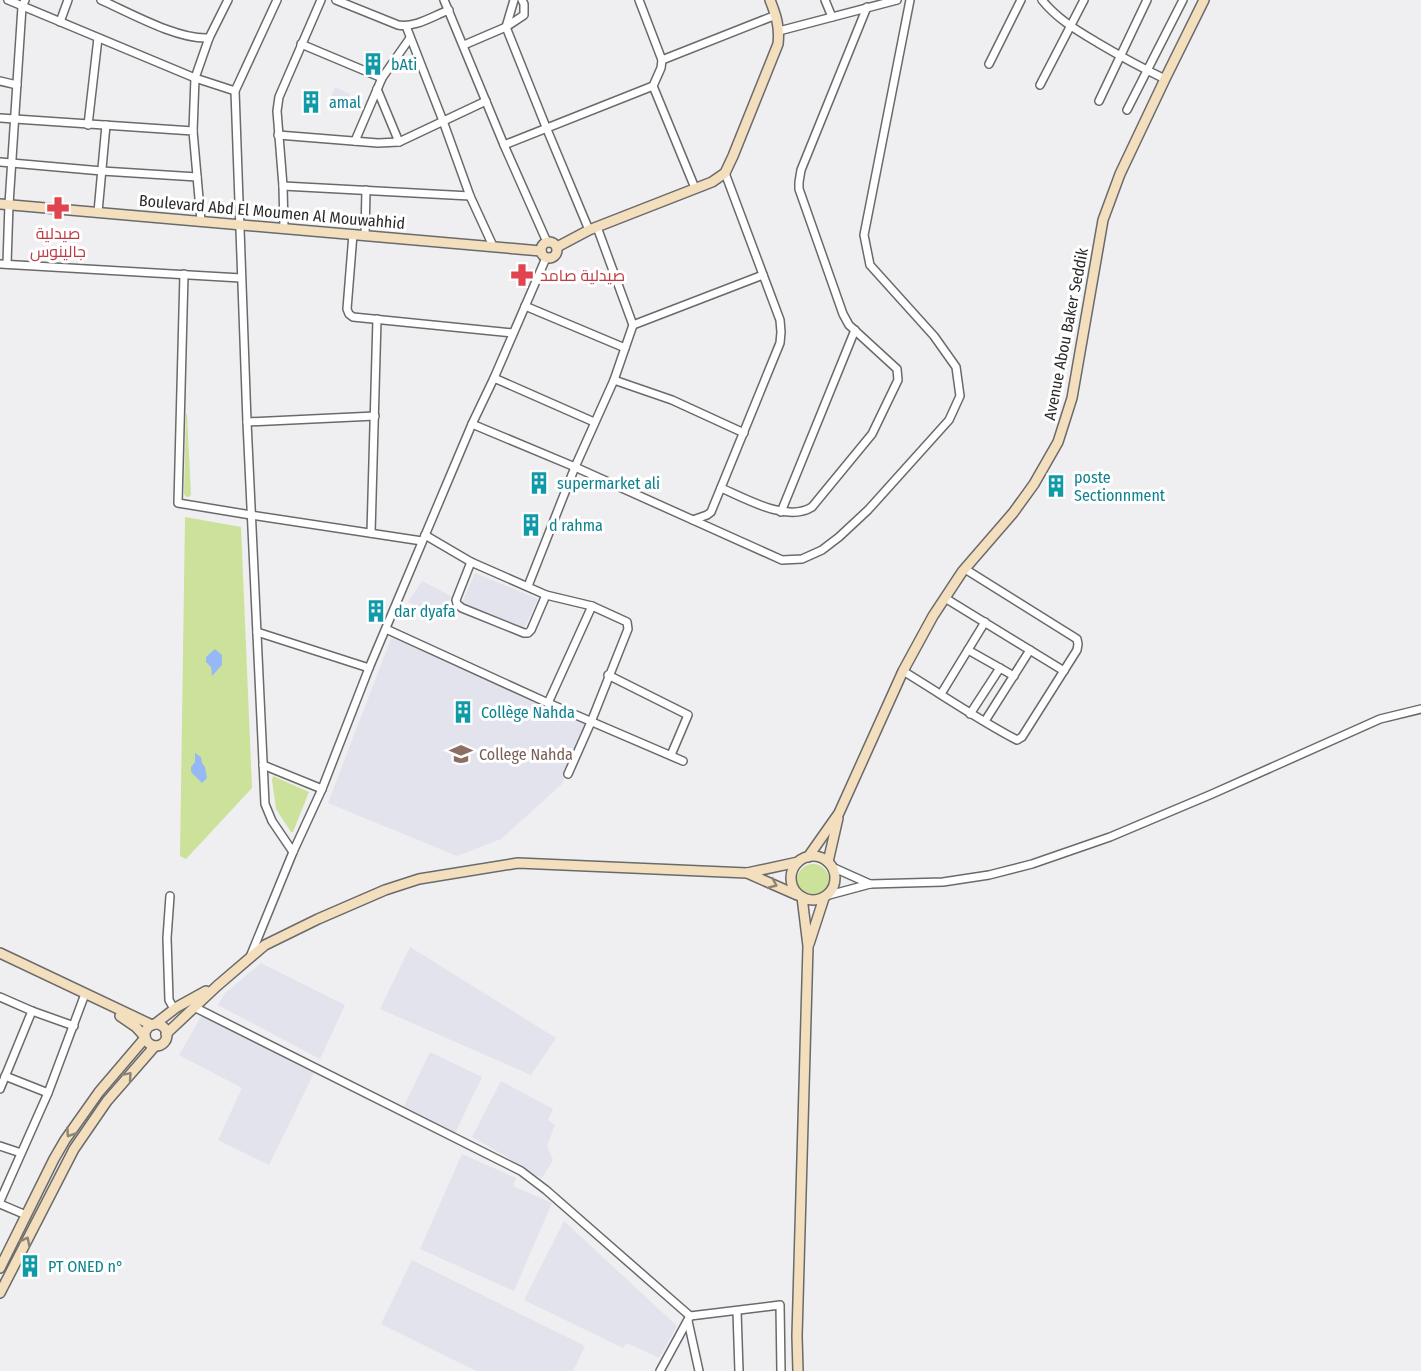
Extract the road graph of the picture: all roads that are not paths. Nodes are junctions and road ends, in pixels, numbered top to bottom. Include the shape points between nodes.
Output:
1 (8, 0) edge
2 (68, 0) edge
3 (100, 0) edge
4 (228, 0) edge
5 (277, 0) edge
6 (321, 0) edge
7 (336, 0) edge
8 (444, 0) edge
9 (514, 0) edge
10 (522, 0) edge
11 (639, 0) edge
12 (770, 0) edge
13 (825, 0) edge
14 (897, 0) edge
15 (910, 0) edge
16 (1022, 0) edge
17 (1042, 0) edge
18 (1084, 0) edge
19 (1148, 0) edge
20 (1183, 0) edge
21 (1204, 0) edge
22 (24, 3) edge
23 (867, 8) junction
24 (448, 10) junction
25 (776, 15) junction
26 (832, 17) junction
27 (60, 22) junction
28 (405, 26) junction
29 (1071, 26) junction
30 (507, 27) junction
31 (779, 31) junction
32 (98, 38) junction
33 (209, 38) junction
34 (410, 38) junction
35 (302, 44) junction
36 (464, 45) junction
37 (1120, 56) junction
38 (662, 60) junction
39 (989, 64) dead end
40 (1147, 71) junction
41 (195, 78) junction
42 (382, 78) junction
43 (1165, 79) junction
44 (0, 81) edge
45 (17, 85) junction
46 (1040, 85) dead end
47 (653, 86) junction
48 (377, 89) junction
49 (235, 91) junction
50 (486, 101) junction
51 (1099, 101) dead end
52 (1127, 110) dead end
53 (0, 118) edge
54 (15, 119) junction
55 (443, 122) junction
56 (88, 124) junction
57 (106, 125) junction
58 (546, 127) junction
59 (193, 131) junction
60 (278, 135) junction
61 (355, 141) junction
62 (399, 142) junction
63 (504, 145) junction
64 (0, 162) edge
65 (12, 164) junction
66 (102, 171) junction
67 (725, 173) junction
68 (197, 177) junction
69 (283, 186) junction
70 (695, 188) junction
71 (366, 190) junction
72 (470, 196) junction
73 (5, 204) edge
74 (98, 212) junction
75 (201, 221) junction
76 (239, 224) junction
77 (284, 228) junction
78 (593, 228) junction
79 (353, 234) junction
80 (365, 235) junction
81 (493, 246) junction
82 (557, 247) junction
83 (545, 250) junction
84 (3, 264) edge
85 (184, 274) junction
86 (763, 275) junction
87 (241, 278) junction
88 (525, 306) junction
89 (377, 319) junction
90 (633, 325) junction
91 (855, 330) junction
92 (513, 333) junction
93 (625, 348) junction
94 (494, 378) junction
95 (614, 380) junction
96 (375, 416) junction
97 (247, 422) junction
98 (594, 422) junction
99 (472, 424) junction
100 (744, 433) junction
101 (575, 466) junction
102 (721, 488) junction
103 (781, 512) junction
104 (251, 515) junction
105 (693, 520) junction
106 (371, 533) junction
107 (424, 538) junction
108 (471, 562) junction
109 (965, 569) junction
110 (528, 586) junction
111 (546, 595) junction
112 (945, 598) junction
113 (592, 606) junction
114 (985, 622) junction
115 (386, 629) junction
116 (257, 632) junction
117 (968, 650) junction
118 (1030, 650) junction
119 (369, 668) junction
120 (1000, 668) junction
121 (903, 671) junction
122 (1064, 671) junction
123 (608, 675) junction
124 (1014, 676) junction
125 (941, 694) junction
126 (548, 703) junction
127 (1421, 709) edge
128 (970, 714) junction
129 (985, 721) junction
130 (591, 722) junction
131 (671, 755) junction
132 (683, 761) dead end
133 (263, 765) junction
134 (568, 774) dead end
135 (322, 789) junction
136 (839, 813) junction
137 (293, 852) junction
138 (808, 857) junction
139 (798, 862) junction
140 (830, 864) junction
141 (747, 873) junction
142 (870, 884) junction
143 (170, 896) dead end
144 (800, 896) junction
145 (826, 896) junction
146 (808, 946) junction
147 (0, 953) edge
148 (250, 957) junction
149 (217, 986) junction
150 (85, 994) junction
151 (1, 998) edge
152 (99, 1000) junction
153 (194, 1007) junction
154 (174, 1010) junction
155 (32, 1011) junction
156 (153, 1024) junction
157 (74, 1026) junction
158 (166, 1034) junction
159 (145, 1037) junction
160 (155, 1046) junction
161 (5, 1076) junction
162 (0, 1089) edge
163 (48, 1093) junction
164 (0, 1146) edge
165 (21, 1153) junction
166 (0, 1202) edge
167 (26, 1215) junction
168 (0, 1268) edge
169 (0, 1293) edge
170 (737, 1311) junction
171 (689, 1319) junction
172 (660, 1371) edge
173 (699, 1371) edge
174 (739, 1371) edge
175 (781, 1371) edge
176 (798, 1371) edge

1 - 22 street
2 - 27 street
3 - 33 street via 174,33
4 - 33 street
5 - 49 street
6 - 35 street
7 - 28 street
8 - 24 street
9 - 30 street
10 - 30 street via 524,15
11 - 38 street
12 - 25 main road
13 - 26 street
14 - 23 street
15 - 105 street via 864,235 870,265 934,336 956,367 960,396 949,420 868,510 822,550 802,559 782,560
16 - 39 street
17 - 29 street
18 - 29 street
19 - 37 street
20 - 40 street
21 - 43 main road, Avenue Abou Baker Seddik
22 - 27 street
22 - 45 street
23 - 26 street
23 - 91 street via 799,182 843,314
24 - 28 street
24 - 36 street
25 - 31 main road
25 - 38 street
26 - 31 street
27 - 32 street
28 - 34 street
29 - 37 street
29 - 46 street
30 - 36 street
30 - 58 street
31 - 67 main road via 776,52
32 - 41 street
32 - 56 street
33 - 41 street
34 - 42 street
34 - 55 street
35 - 42 street
35 - 60 street via 279,97
36 - 50 street
37 - 40 street
37 - 51 street
38 - 47 street
40 - 43 street
40 - 52 street
41 - 49 street
41 - 59 street
42 - 48 street
43 - 109 main road, Avenue Abou Baker Seddik via 1103,220 1072,398 1058,442 1018,506
44 - 45 street
45 - 54 street
47 - 58 street
47 - 70 street
48 - 61 street
48 - 62 street
49 - 76 street
50 - 55 street
50 - 63 street
53 - 54 street
54 - 56 street
54 - 65 street
55 - 62 street
55 - 72 street
56 - 57 street
57 - 59 street
57 - 66 street
58 - 63 street
58 - 78 street
59 - 68 street
60 - 61 street
60 - 69 street
61 - 62 street
63 - 83 street
64 - 65 street
65 - 66 street
65 - 73 street
66 - 68 street
66 - 74 street
67 - 70 main road
67 - 86 street
68 - 75 street
69 - 71 street
69 - 77 street
70 - 78 main road
71 - 72 street
71 - 80 street
72 - 81 street
73 - 74 main road, Boulevard Abd El Moumen Al Mouwahhid
73 - 84 street
74 - 75 main road, Boulevard Abd El Moumen Al Mouwahhid
75 - 76 main road, Boulevard Abd El Moumen Al Mouwahhid
76 - 77 main road, Boulevard Abd El Moumen Al Mouwahhid
76 - 87 street
77 - 79 main road, Boulevard Abd El Moumen Al Mouwahhid
78 - 82 main road
78 - 90 street
79 - 80 main road, Boulevard Abd El Moumen Al Mouwahhid
79 - 89 street via 347,309 353,317
80 - 81 main road, Boulevard Abd El Moumen Al Mouwahhid
81 - 83 main road, Boulevard Abd El Moumen Al Mouwahhid
82 - 83 main road via 553,243
82 - 83 main road via 557,253 549,259
83 - 88 street
84 - 85 street
85 - 87 street
85 - 104 street via 178,503
86 - 90 street
86 - 100 street via 780,320 780,343
87 - 97 street
88 - 92 street
88 - 93 street
89 - 92 street
89 - 96 street
90 - 93 street
91 - 103 street
91 - 103 street via 897,369 898,380 890,400 872,434 812,507
92 - 94 street
93 - 95 street
94 - 98 street
94 - 99 street
95 - 98 street
95 - 100 street via 672,400
96 - 97 street
96 - 106 street
97 - 104 street
98 - 101 street
99 - 101 street
99 - 107 street
100 - 102 street
101 - 105 street
101 - 110 street
102 - 103 street
102 - 105 street via 711,512
104 - 106 street
104 - 116 street
106 - 107 street
107 - 108 street
107 - 115 street
108 - 110 street
108 - 111 street via 456,600 462,608 528,633
109 - 112 main road, Avenue Abou Baker Seddik
109 - 122 street via 1077,639 1077,650
110 - 111 street
111 - 113 street
112 - 114 street
112 - 121 main road, Avenue Abou Baker Seddik
113 - 123 street via 627,622 628,629
113 - 126 street
114 - 117 street
114 - 118 street
115 - 119 street
115 - 126 street
116 - 119 street
116 - 133 street
117 - 120 street
117 - 125 street
118 - 122 street
118 - 124 street
119 - 135 street
120 - 124 street
120 - 128 street
121 - 125 street
121 - 136 main road, Avenue Abou Baker Seddik
122 - 129 street via 1019,739
123 - 130 street
123 - 131 street via 688,715
124 - 129 street
125 - 128 street
126 - 130 street
127 - 142 street via 1380,719 1110,837 1032,864 943,882
128 - 129 street
130 - 131 street
130 - 134 street
131 - 132 street
133 - 135 street
133 - 137 street via 265,804
135 - 137 street
136 - 138 main road, Avenue Abou Baker Seddik
136 - 140 main road, Avenue Abou Baker Seddik
137 - 148 street
138 - 139 main road
138 - 140 main road via 819,857
139 - 141 main road
139 - 144 main road via 791,879
140 - 142 street
140 - 145 main road via 836,881
141 -> 144 main road
141 - 148 main road via 518,863 452,873 385,890 265,945
142 - 145 street
143 - 154 street via 169,1000
144 - 145 main road via 816,901
144 - 146 main road
145 - 146 main road
146 - 176 main road
147 - 150 main road
148 - 149 main road
149 - 153 main road
149 - 154 main road
150 - 152 main road
150 - 157 street
151 - 155 street
152 - 156 main road
152 - 159 main road
153 - 158 main road
153 - 171 street via 521,1171
154 - 156 main road
155 - 157 street
155 - 161 street
156 - 158 main road via 164,1028
156 - 159 main road
157 - 163 street
158 - 160 main road via 164,1042
159 - 160 main road
159 -> 167 main road via 73,1128
169 -> 160 main road via 74,1149 107,1101
161 - 162 street
161 - 163 street
163 - 165 street
164 - 165 street
165 - 166 street
166 - 167 street
167 - 168 main road
170 - 171 street
170 - 174 street
170 - 175 street via 780,1305
171 - 172 street
171 - 173 street

